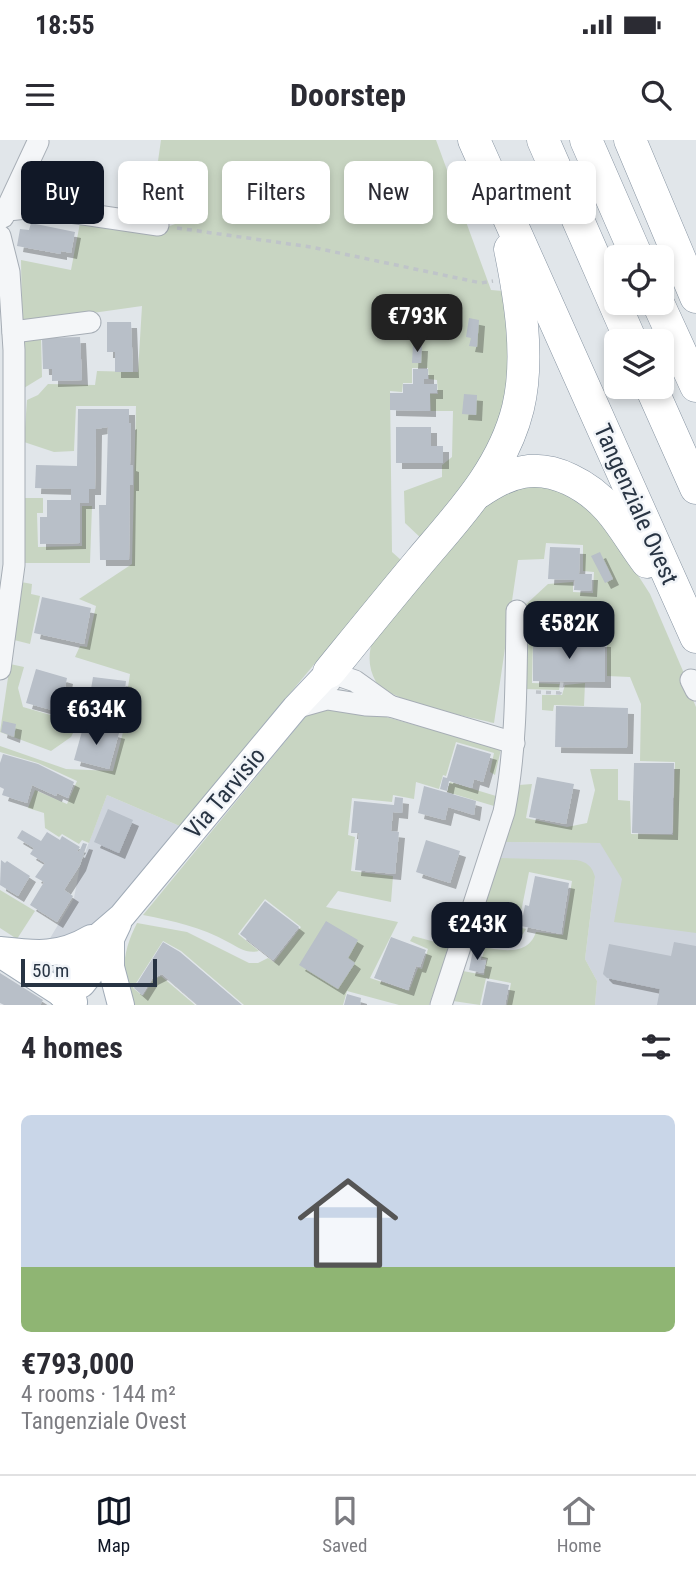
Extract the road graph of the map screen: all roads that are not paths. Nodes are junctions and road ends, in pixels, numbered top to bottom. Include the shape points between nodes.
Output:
1 (474, 140) edge
2 (543, 140) edge
3 (586, 140) edge
4 (630, 140) edge
5 (38, 142) dead end
6 (484, 161) edge
7 (4, 220) edge
8 (507, 224) edge
9 (513, 224) edge
10 (158, 225) road end
11 (632, 245) edge
12 (2, 246) edge
13 (696, 297) edge
14 (663, 315) edge
15 (90, 322) dead end
16 (626, 329) edge
17 (13, 331) junction
18 (696, 386) edge
19 (656, 399) edge
20 (696, 488) edge
21 (478, 492) junction
22 (6, 592) edge
23 (683, 609) junction
24 (517, 611) dead end
25 (363, 630) junction
26 (696, 637) edge
27 (0, 669) edge
28 (334, 685) junction
29 (370, 690) junction
30 (390, 706) junction
31 (514, 743) junction
32 (112, 929) junction
33 (0, 952) edge
34 (70, 1000) edge
35 (121, 1005) edge
36 (441, 1005) edge

1 - 6 highway, Tangenziale Ovest
2 - 16 highway
3 - 11 highway
4 - 13 highway
5 - 7 street
7 - 10 street via 36,207
8 - 21 highway via 523,340 519,405 500,456
9 - 23 highway, Tangenziale Ovest
12 - 17 street
14 - 18 highway
15 - 17 street
17 - 22 street via 14,565
19 - 20 highway
21 - 23 highway via 526,471 575,482 610,509
21 - 25 highway
22 - 27 street
23 - 26 highway, Tangenziale Ovest
24 - 31 street
25 - 28 highway
25 - 29 street via 361,674
28 - 29 street via 355,681
28 - 30 street via 365,705
28 - 32 main road, Via Tarvisio via 295,708
29 - 30 street
30 - 31 street
31 - 36 street via 504,812
32 - 33 main road, Via Tarvisio via 61,953
32 - 34 main road, Via Tarvisio via 102,960
32 - 35 main road via 111,967
33 - 34 main road

